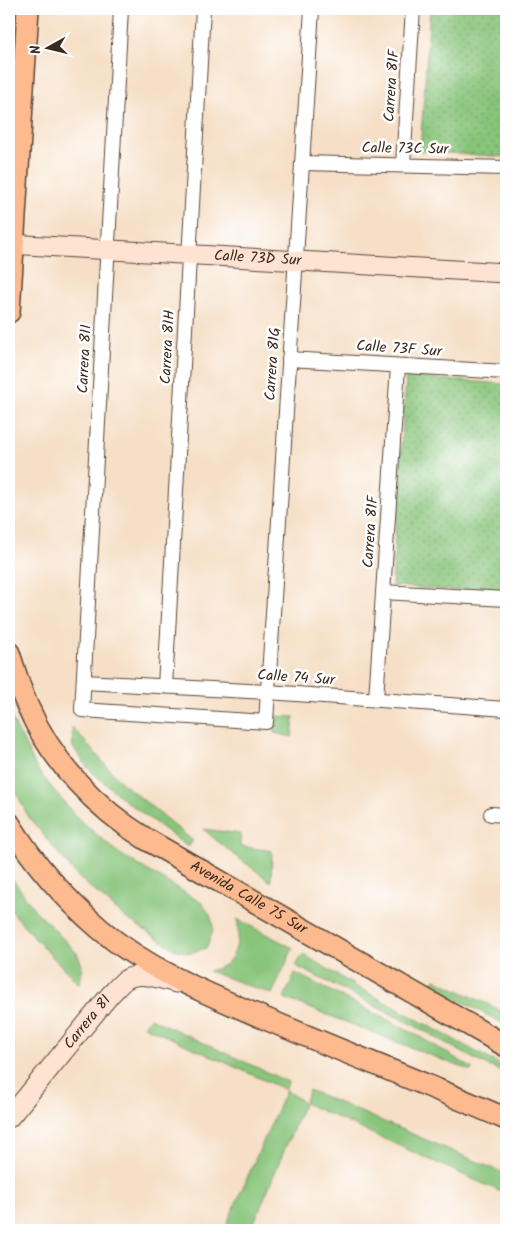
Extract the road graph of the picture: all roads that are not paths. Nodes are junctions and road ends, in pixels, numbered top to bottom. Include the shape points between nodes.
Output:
1 (28, 9) edge
2 (121, 9) edge
3 (203, 9) edge
4 (312, 9) edge
5 (413, 9) edge
6 (302, 163) junction
7 (403, 164) junction
8 (506, 168) edge
9 (11, 244) edge
10 (107, 249) junction
11 (189, 254) junction
12 (296, 261) junction
13 (506, 273) edge
14 (9, 312) edge
15 (289, 359) junction
16 (398, 366) junction
17 (506, 372) edge
18 (383, 592) junction
19 (506, 599) edge
20 (9, 653) edge
21 (84, 682) junction
22 (166, 686) junction
23 (268, 692) junction
24 (376, 699) junction
25 (506, 709) edge
26 (266, 722) joint
27 (491, 814) dead end
28 (506, 815) edge
29 (9, 823) edge
30 (191, 986) junction
31 (506, 1046) edge
32 (9, 1118) edge
33 (506, 1120) edge

1 - 9 main road
2 - 10 street, Carrera 81I
3 - 11 street, Carrera 81H
4 - 6 street, Carrera 81G
5 - 7 street, Carrera 81F
6 - 7 street, Calle 73C Sur
6 - 12 street, Carrera 81G
7 - 8 street, Calle 73C Sur
9 - 10 street, Calle 73D Sur
9 - 14 main road
10 - 11 street, Calle 73D Sur
10 - 21 street, Carrera 81I
11 - 12 street, Calle 73D Sur
11 - 22 street, Carrera 81H
12 - 13 street, Calle 73D Sur
12 - 15 street, Carrera 81G
15 - 16 street, Calle 73F Sur
15 - 23 street, Carrera 81G
16 - 17 street, Calle 73F Sur
16 - 18 street, Carrera 81F
18 - 19 street
18 - 24 street, Carrera 81F
20 - 31 main road, Avenida Calle 75 Sur via 28,708 48,744 69,772 109,814 129,829
21 - 22 street, Calle 74 Sur
21 - 26 street, Carrera 81I via 82,710
22 - 23 street, Calle 74 Sur
23 - 24 street, Calle 74 Sur
23 - 26 street, Carrera 81G
24 - 25 street, Calle 74 Sur
27 - 28 street
29 - 30 main road via 52,881 100,929 136,955
30 - 32 street, Carrera 81 via 143,976 124,981
30 - 33 main road

